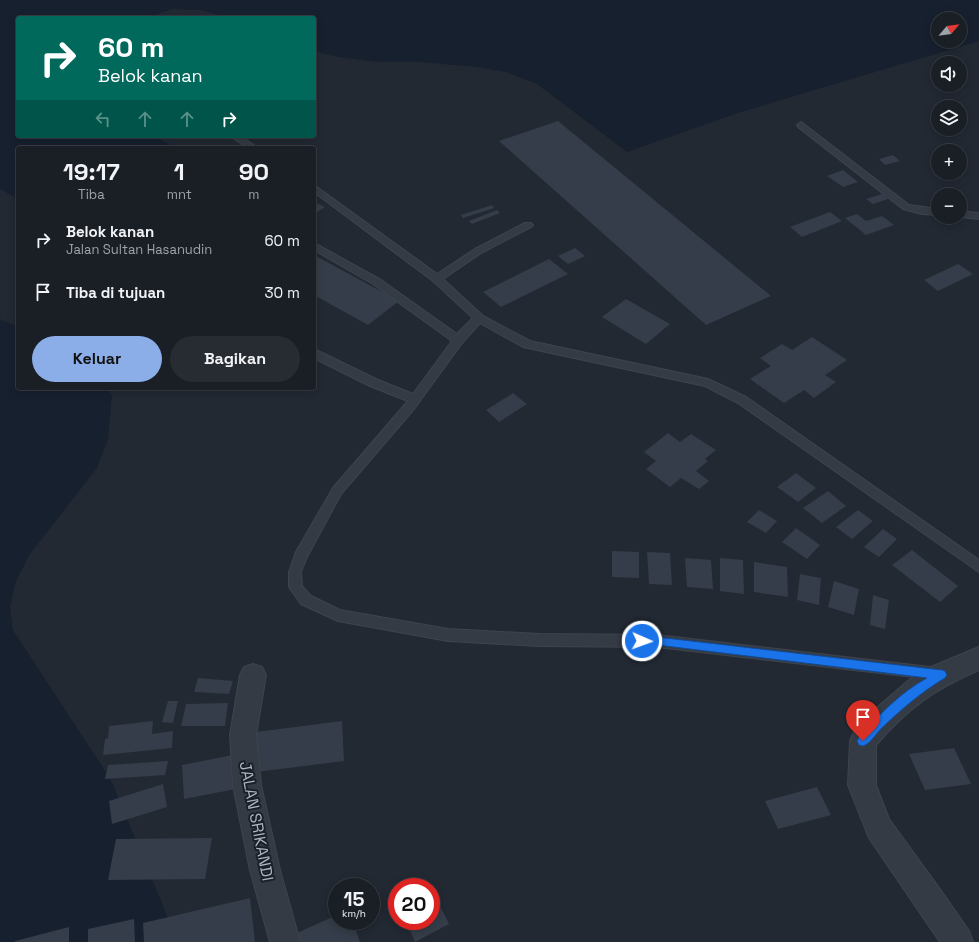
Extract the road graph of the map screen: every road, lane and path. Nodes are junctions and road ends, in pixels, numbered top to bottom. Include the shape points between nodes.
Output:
1 (801, 125) dead end
2 (237, 138) edge
3 (251, 146) edge
4 (316, 189) edge
5 (931, 212) edge
6 (967, 215) edge
7 (979, 216) edge
8 (528, 225) dead end
9 (316, 247) edge
10 (437, 279) junction
11 (480, 318) junction
12 (458, 340) junction
13 (316, 354) edge
14 (415, 399) junction
15 (979, 567) edge
16 (979, 658) edge
17 (253, 675) dead end
18 (942, 675) junction
19 (284, 942) edge
20 (958, 942) edge

1 - 5 lane via 906,207
2 - 3 lane
4 - 10 lane
6 - 7 lane
8 - 10 lane via 478,251
9 - 12 lane via 377,282
10 - 11 lane
11 - 12 lane
11 - 15 lane via 527,344 708,383 725,390
12 - 14 lane
13 - 14 lane via 374,383
14 - 18 lane via 337,490 301,556 295,572 296,587 306,600 338,615 448,635 539,640 657,641
16 - 18 street
17 - 19 street, JALAN SRIKANDI via 243,735 247,785
18 - 20 street via 918,688 863,741 862,785 880,828

